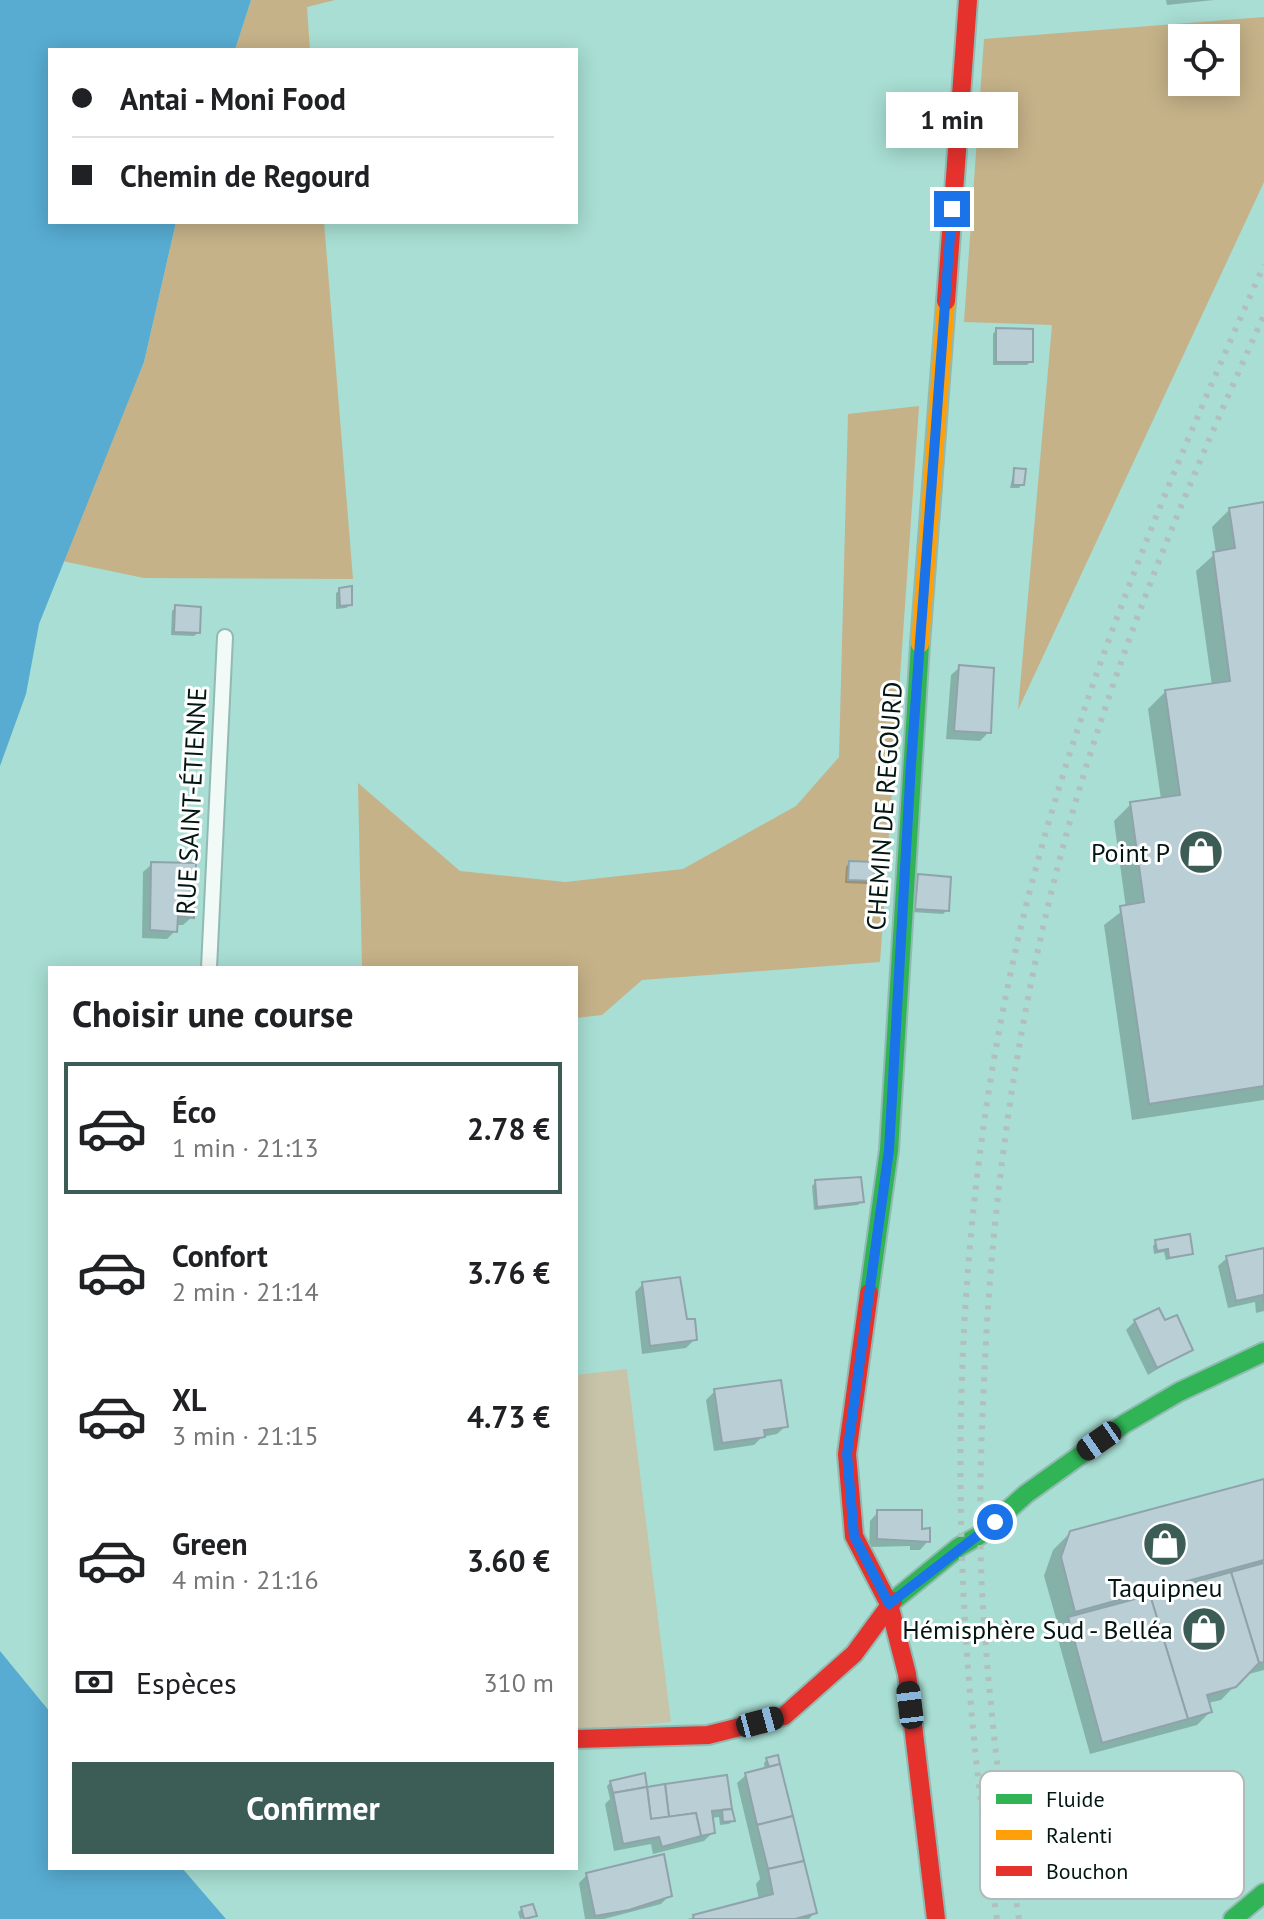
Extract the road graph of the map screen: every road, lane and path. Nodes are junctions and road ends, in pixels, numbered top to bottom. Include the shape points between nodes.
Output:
1 (968, 0) edge
2 (225, 637) dead end
3 (209, 966) edge
4 (1264, 1352) edge
5 (889, 1604) junction
6 (578, 1739) edge
7 (1264, 1893) edge
8 (936, 1919) edge
9 (1233, 1919) edge

1 - 5 street, CHEMIN DE REGOURD via 911,764 889,1150 847,1454 854,1536
2 - 3 lane, RUE SAINT-ÉTIENNE
4 - 5 street via 1124,1424 1026,1494
5 - 6 street via 854,1654 784,1716 708,1735
5 - 8 street, CHEMIN DE REGOURD via 907,1674
7 - 9 street

